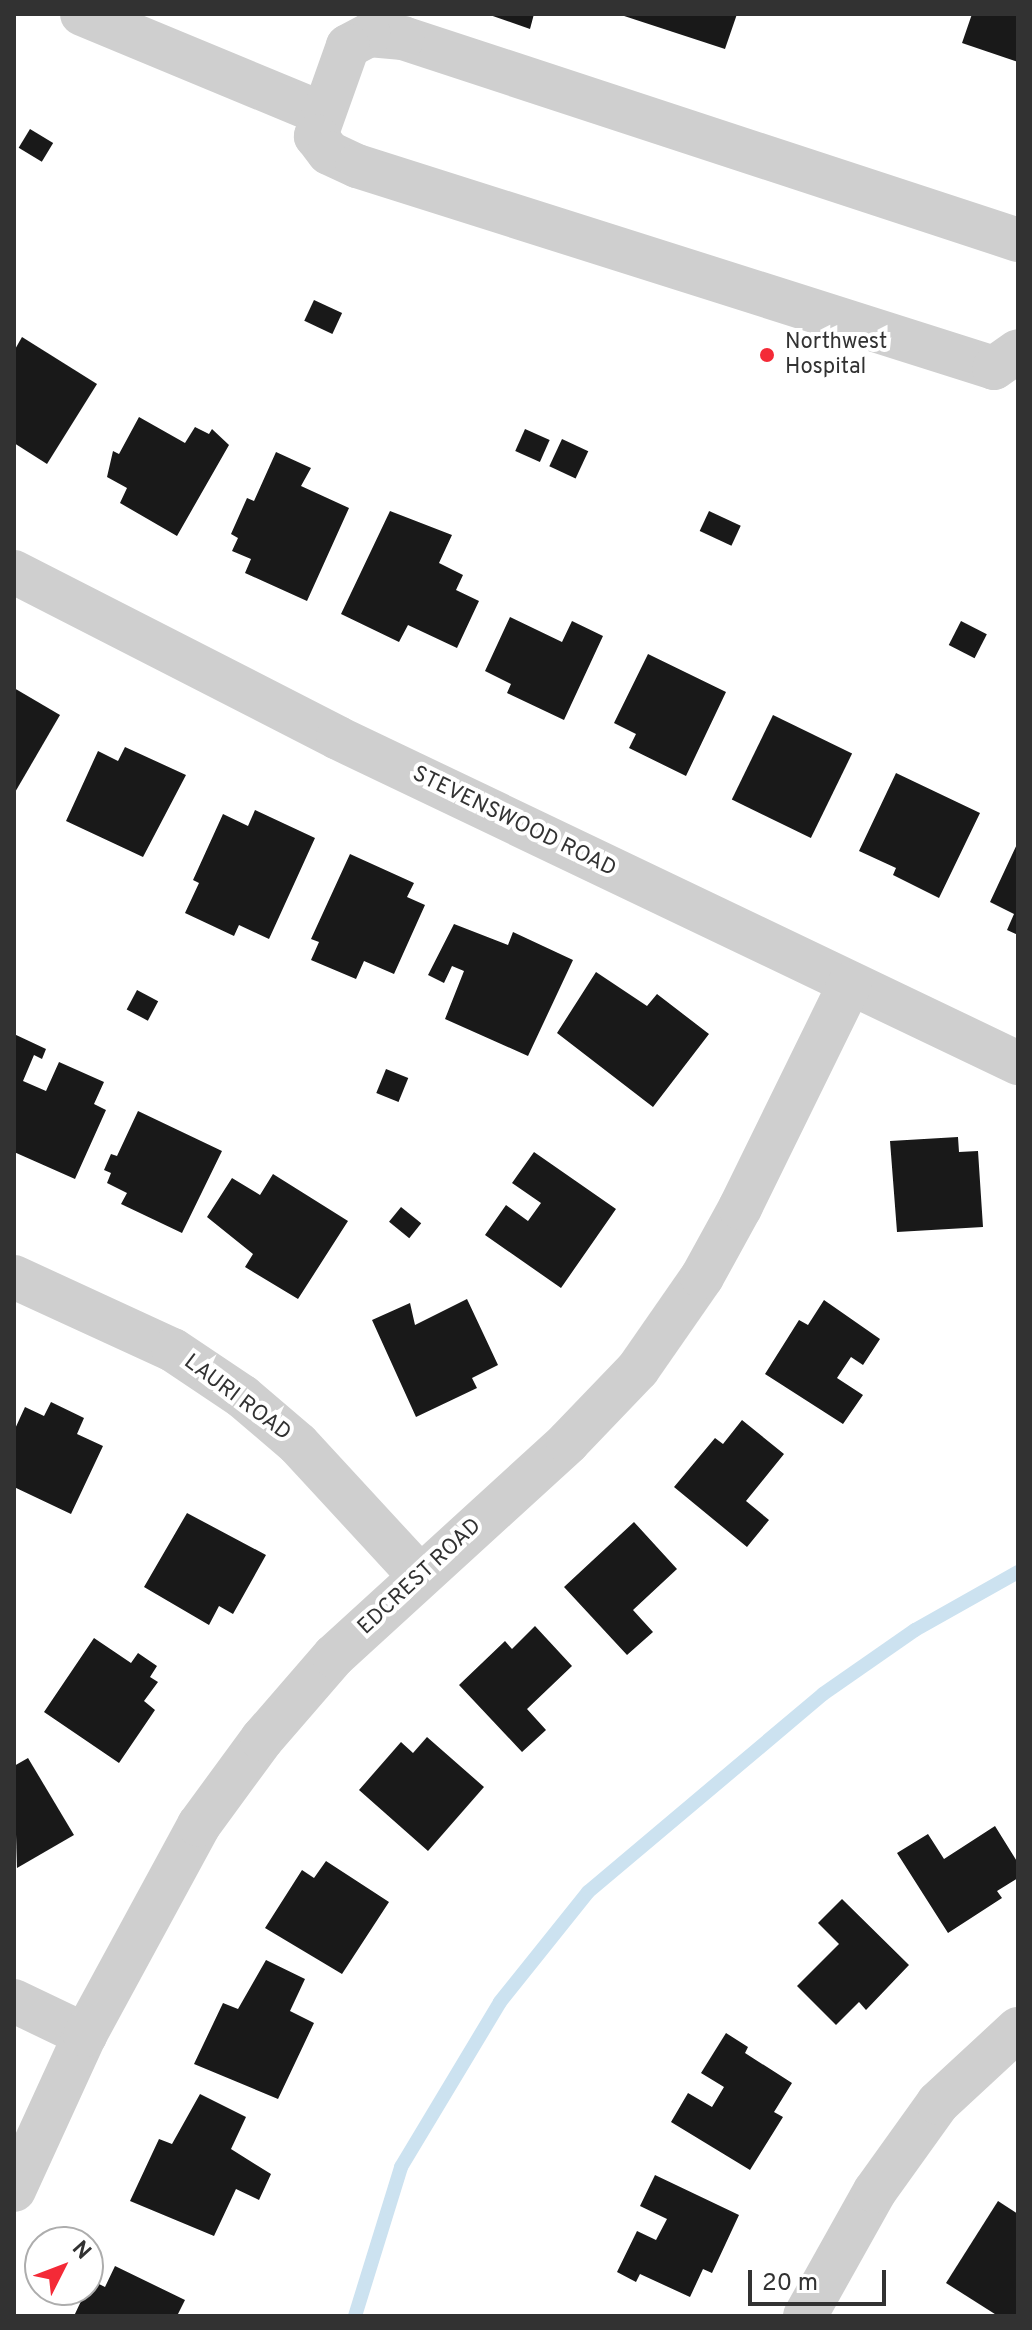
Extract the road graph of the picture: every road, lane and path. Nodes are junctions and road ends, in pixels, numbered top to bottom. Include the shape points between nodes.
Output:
1 (82, 14) edge
2 (321, 113) junction
3 (1018, 240) edge
4 (1018, 351) edge
5 (14, 572) edge
6 (850, 983) junction
7 (1018, 1063) edge
8 (14, 1277) edge
9 (420, 1576) junction
10 (14, 2001) edge
11 (1018, 2029) edge
12 (85, 2035) junction
13 (14, 2190) edge
14 (805, 2316) edge

1 - 2 street
2 - 3 street via 348,46 369,35 403,38
2 - 4 street via 316,136 329,153 357,166 994,368
5 - 6 street, STEVENSWOOD ROAD via 266,703
6 - 7 street, STEVENSWOOD ROAD
6 - 9 street, EDCREST ROAD via 740,1208 702,1277 638,1369 568,1442
8 - 9 street, LAURI ROAD via 173,1350 243,1397 298,1444
9 - 12 street, EDCREST ROAD via 334,1656 226,1788 152,1905
10 - 12 street
11 - 14 street via 938,2103 875,2191
12 - 13 street, EDCREST ROAD

